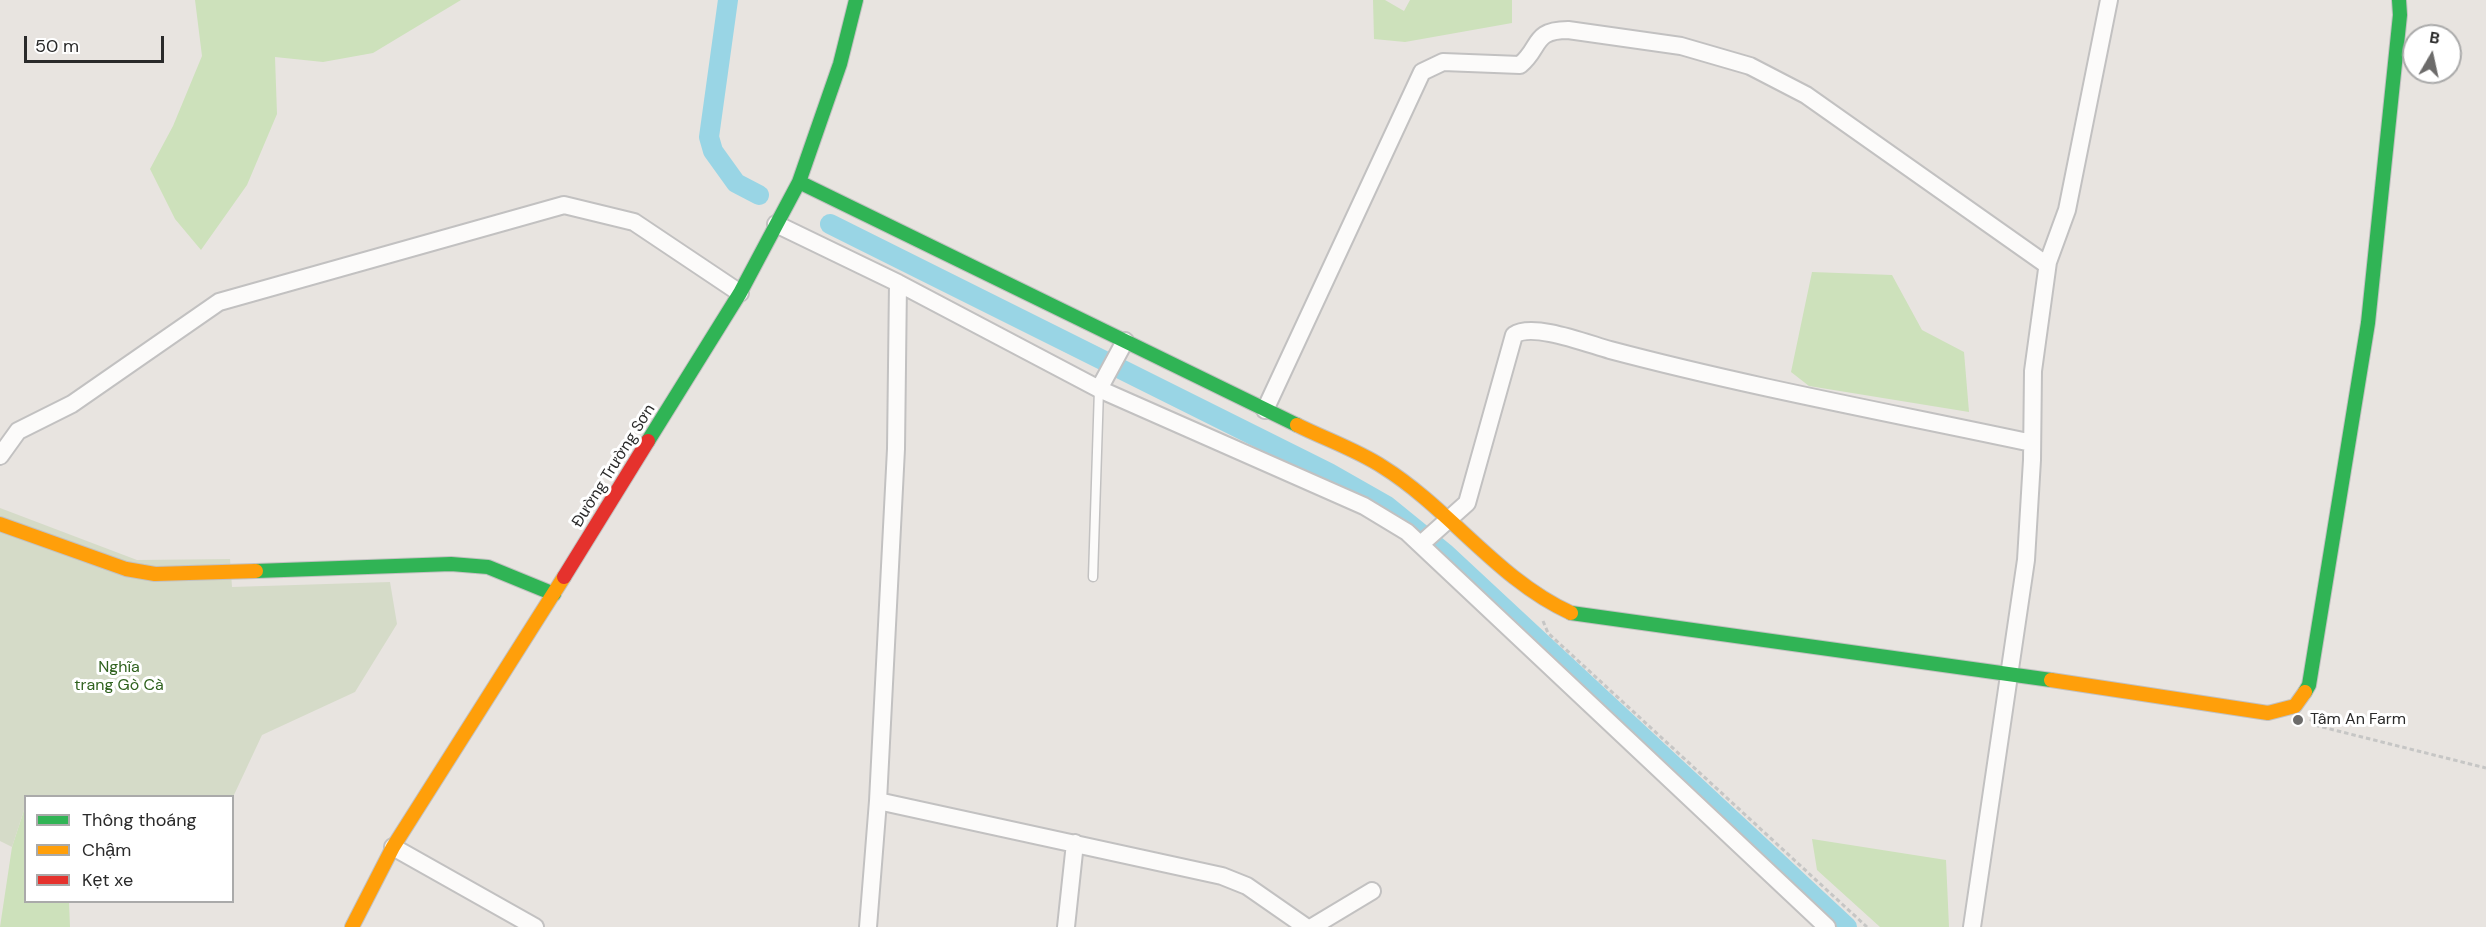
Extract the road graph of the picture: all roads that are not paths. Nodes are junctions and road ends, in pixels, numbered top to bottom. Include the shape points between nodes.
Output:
1 (856, 0) edge
2 (2109, 0) edge
3 (2399, 0) edge
4 (799, 182) junction
5 (776, 224) junction
6 (2048, 265) junction
7 (897, 282) junction
8 (740, 293) junction
9 (1125, 341) junction
10 (1099, 390) junction
11 (1265, 410) junction
12 (2032, 443) junction
13 (0, 456) edge
14 (1449, 520) junction
15 (0, 524) edge
16 (1421, 544) junction
17 (1093, 577) dead end
18 (554, 594) junction
19 (2010, 674) junction
20 (878, 801) junction
21 (1075, 843) junction
22 (393, 847) junction
23 (1372, 891) dead end
24 (352, 927) edge
25 (535, 927) edge
26 (868, 927) edge
27 (1066, 927) edge
28 (1306, 927) edge
29 (1312, 927) edge
30 (1827, 927) edge
31 (1972, 927) edge

1 - 4 main road, Đường Trường Sơn via 840,64
2 - 6 street via 2067,210
3 - 19 main road via 2368,323 2309,685 2295,706 2268,713
4 - 5 main road, Đường Trường Sơn
4 - 9 main road
5 - 7 street
5 - 8 main road, Đường Trường Sơn
6 - 11 street via 1806,95 1750,66 1681,46 1552,31 1545,33 1520,66 1443,62 1422,72
6 - 12 street via 2033,371
7 - 10 street
7 - 20 street via 896,449
8 - 13 street via 634,222 564,205 219,302 72,404 18,431
8 - 18 main road, Đường Trường Sơn
9 - 10 street
9 - 11 main road
10 - 16 street via 1365,506
10 - 17 lane
11 - 14 main road via 1383,467
12 - 14 street via 1693,372 1548,333 1521,330 1514,334 1467,503
12 - 19 street via 2026,560
14 - 16 street
14 - 19 main road via 1543,597 1575,615
15 - 18 main road via 126,569 154,574 451,564 489,567
16 - 30 street
18 - 22 main road, Đường Trường Sơn
19 - 31 street
20 - 21 street
20 - 26 street
21 - 27 street
21 - 28 street via 1222,876 1247,886
22 - 24 main road, Đường Trường Sơn
22 - 25 street
23 - 29 street

